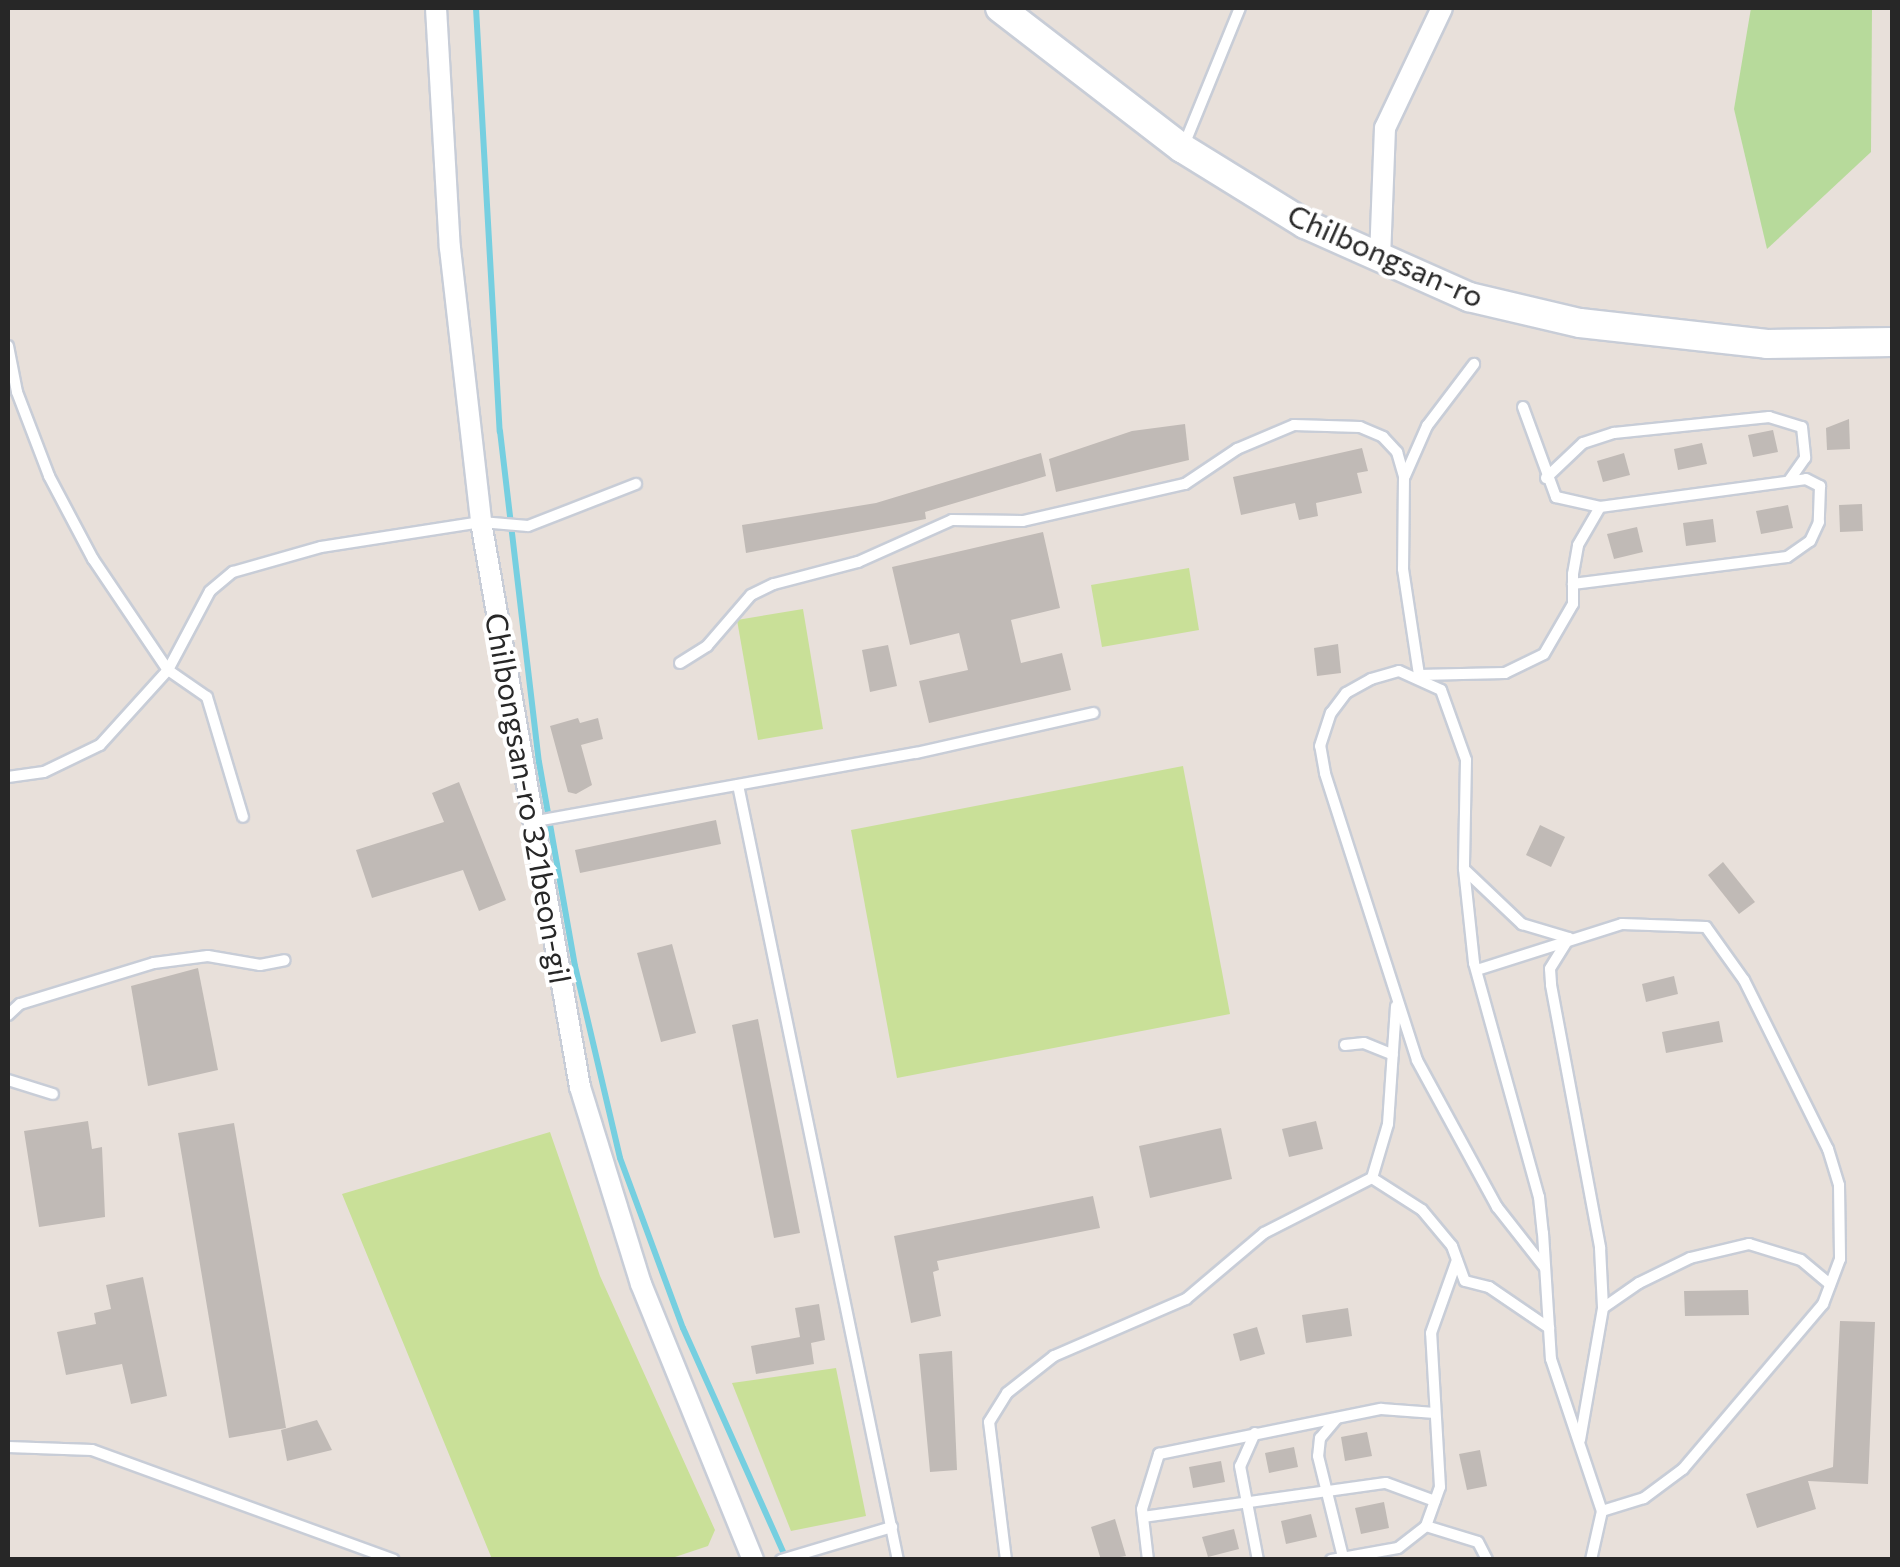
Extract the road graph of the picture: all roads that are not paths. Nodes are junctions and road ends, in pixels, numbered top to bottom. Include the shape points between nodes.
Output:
1 (436, 8) edge
2 (1000, 8) edge
3 (1240, 8) edge
4 (1442, 8) edge
5 (1182, 148) junction
6 (1380, 258) junction
7 (1892, 342) edge
8 (8, 346) edge
9 (1474, 364) dead end
10 (1524, 407) dead end
11 (1404, 477) junction
12 (1546, 478) junction
13 (1789, 481) junction
14 (636, 484) dead end
15 (1600, 507) junction
16 (489, 524) junction
17 (1574, 584) junction
18 (680, 663) dead end
19 (168, 670) junction
20 (1419, 675) junction
21 (1094, 713) dead end
22 (8, 777) edge
23 (738, 785) junction
24 (243, 818) dead end
25 (530, 822) junction
26 (1464, 869) junction
27 (1569, 938) junction
28 (284, 960) dead end
29 (1476, 970) junction
30 (1396, 996) junction
31 (8, 1015) edge
32 (1345, 1045) dead end
33 (1394, 1055) junction
34 (8, 1080) edge
35 (53, 1094) dead end
36 (1372, 1178) junction
37 (1457, 1260) junction
38 (1545, 1268) junction
39 (1830, 1284) junction
40 (1603, 1308) junction
41 (1549, 1328) junction
42 (1435, 1413) junction
43 (1339, 1417) junction
44 (1255, 1432) junction
45 (1580, 1444) junction
46 (8, 1447) edge
47 (1328, 1493) junction
48 (1435, 1501) junction
49 (1248, 1506) junction
50 (1602, 1511) junction
51 (1143, 1518) junction
52 (1426, 1526) junction
53 (892, 1527) junction
54 (1337, 1558) edge
55 (394, 1560) edge
56 (753, 1560) edge
57 (781, 1560) edge
58 (898, 1560) edge
59 (1006, 1560) edge
60 (1148, 1560) edge
61 (1258, 1560) edge
62 (1487, 1560) edge
63 (1591, 1560) edge

1 - 16 street, Chilbongsan-ro 321beon-gil via 450,248
2 - 5 street, Chilbongsan-ro
3 - 5 lane
4 - 6 street via 1385,128
5 - 6 street, Chilbongsan-ro via 1305,224
6 - 7 street, Chilbongsan-ro via 1469,297 1580,324 1768,344
8 - 19 lane via 17,392 49,476 93,559
9 - 11 lane via 1427,426
10 - 12 lane
11 - 18 lane via 1397,452 1382,436 1330,422 1294,424 1236,450 1185,484 1023,520 952,520 858,562 774,584 751,595 707,646
11 - 20 lane via 1403,570
12 - 13 lane via 1583,443 1614,433 1769,417 1802,428 1805,458
12 - 15 lane via 1566,504
13 - 15 lane
13 - 17 lane via 1820,486 1822,505 1810,542 1787,557
14 - 16 lane via 528,526
15 - 17 lane via 1578,546
16 - 19 lane via 321,547 233,572 210,591
16 - 25 street, Chilbongsan-ro 321beon-gil
17 - 20 lane via 1560,634 1528,666 1506,673
19 - 22 lane via 100,746 44,772
19 - 24 lane via 208,697
20 - 26 lane via 1441,690 1466,760
20 - 30 lane via 1399,671 1346,693 1330,713 1320,746
21 - 23 lane
23 - 25 lane
23 - 53 lane
25 - 56 street, Chilbongsan-ro 321beon-gil via 580,1087 640,1284
26 - 27 lane via 1522,924
26 - 29 lane
27 - 29 lane
27 - 39 lane via 1622,924 1683,922 1706,927 1724,944 1828,1149 1839,1186 1840,1259
27 - 40 lane via 1550,970 1551,986 1600,1248
28 - 31 lane via 260,965 208,956 154,963 20,1004
29 - 38 lane via 1539,1196
30 - 33 lane
30 - 38 lane via 1417,1060 1479,1174
32 - 33 lane via 1364,1043
33 - 36 lane via 1388,1124
34 - 35 lane
36 - 37 lane via 1422,1210
36 - 59 lane via 1264,1234 1186,1299 1054,1356 1008,1394 989,1422
37 - 41 lane via 1465,1281 1489,1287
37 - 42 lane via 1430,1333
38 - 41 lane
39 - 40 lane via 1801,1260 1737,1245 1690,1258
39 - 50 lane via 1822,1304 1683,1469 1644,1498
40 - 45 lane
41 - 45 lane via 1550,1359
42 - 43 lane via 1381,1408
42 - 48 lane
43 - 44 lane
43 - 47 lane via 1320,1438
44 - 49 lane via 1240,1466
44 - 51 lane via 1159,1454 1148,1476
45 - 50 lane
46 - 55 lane via 92,1450
47 - 48 lane via 1386,1484
47 - 49 lane
47 - 54 lane
48 - 52 lane
49 - 51 lane
49 - 61 lane
50 - 63 lane
51 - 60 lane
52 - 54 lane via 1398,1548
52 - 62 lane via 1478,1542
53 - 57 lane
53 - 58 lane

